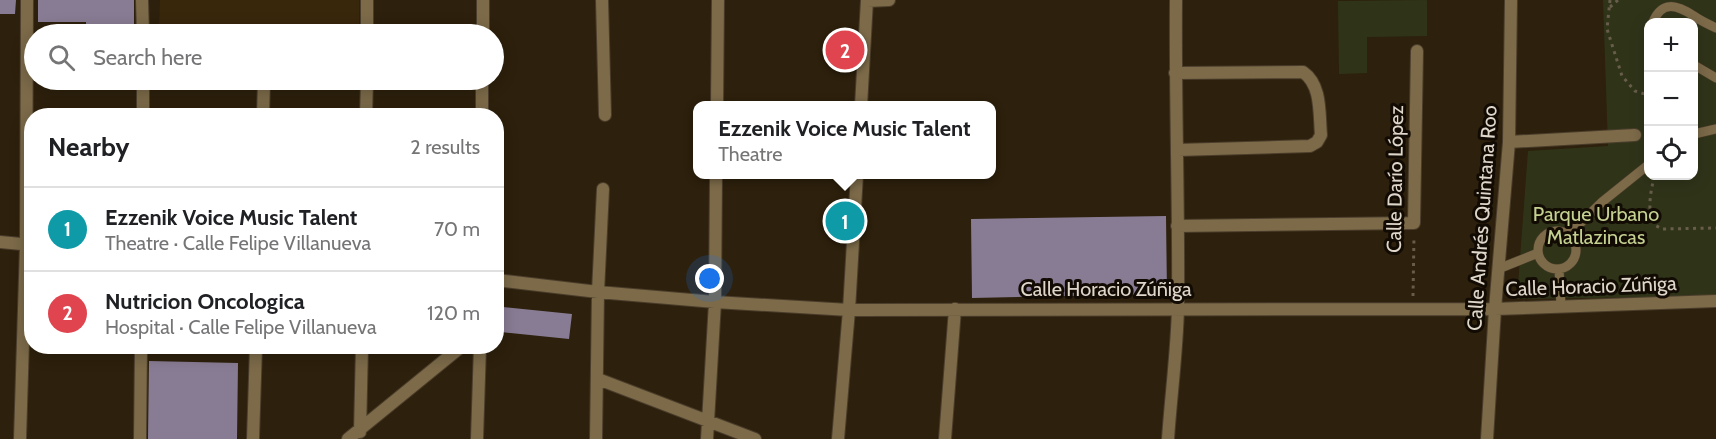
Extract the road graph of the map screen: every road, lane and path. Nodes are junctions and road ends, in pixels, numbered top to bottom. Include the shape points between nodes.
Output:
1 (27, 0) edge
2 (142, 0) edge
3 (367, 0) edge
4 (483, 0) edge
5 (602, 0) edge
6 (718, 0) edge
7 (867, 0) edge
8 (889, 0) edge
9 (1176, 0) edge
10 (1511, 0) edge
11 (1610, 0) edge
12 (1618, 0) edge
13 (1610, 7) junction
14 (1654, 18) edge
15 (1696, 18) edge
16 (1698, 19) edge
17 (27, 24) edge
18 (143, 24) edge
19 (367, 24) edge
20 (483, 24) edge
21 (1716, 28) edge
22 (1417, 51) dead end
23 (1698, 67) edge
24 (1175, 73) junction
25 (1716, 78) edge
26 (28, 90) edge
27 (143, 90) edge
28 (264, 90) edge
29 (367, 90) edge
30 (482, 90) edge
31 (1644, 94) edge
32 (717, 101) edge
33 (861, 101) edge
34 (28, 108) edge
35 (142, 108) edge
36 (263, 108) edge
37 (366, 108) edge
38 (482, 108) edge
39 (604, 115) dead end
40 (1716, 129) edge
41 (1698, 133) edge
42 (1635, 135) dead end
43 (1509, 142) junction
44 (1178, 150) junction
45 (1644, 168) edge
46 (716, 179) edge
47 (857, 179) edge
48 (1653, 180) edge
49 (603, 189) dead end
50 (1414, 222) junction
51 (1177, 226) junction
52 (1716, 228) edge
53 (1568, 235) junction
54 (0, 242) edge
55 (24, 244) edge
56 (1538, 253) junction
57 (1498, 269) junction
58 (1559, 269) junction
59 (504, 281) edge
60 (598, 292) junction
61 (715, 302) junction
62 (1716, 302) edge
63 (1561, 306) junction
64 (1413, 308) junction
65 (955, 309) junction
66 (1178, 309) junction
67 (1495, 309) junction
68 (849, 310) junction
69 (24, 352) edge
70 (141, 354) edge
71 (256, 354) edge
72 (362, 354) edge
73 (453, 354) edge
74 (480, 354) edge
75 (598, 379) junction
76 (707, 420) junction
77 (360, 434) edge
78 (20, 439) edge
79 (140, 439) edge
80 (253, 439) edge
81 (348, 439) edge
82 (477, 439) edge
83 (596, 439) edge
84 (707, 439) edge
85 (755, 439) edge
86 (838, 439) edge
87 (945, 439) edge
88 (1168, 439) edge
89 (1487, 439) edge

1 - 17 street
2 - 18 street
3 - 19 street
4 - 20 street
5 - 39 street
6 - 32 street
7 - 8 street
7 - 33 street
9 - 24 street
10 - 43 street, Calle Andrés Quintana Roo
11 - 13 path
12 - 13 path
13 - 31 path via 1607,29 1622,76 1635,91
14 - 15 lane via 1662,7 1670,4 1679,5
16 - 21 lane
22 - 50 street, Calle Darío López
23 - 25 lane
24 - 44 street
24 - 44 street via 1303,72 1316,87 1321,135 1310,146
26 - 34 street
27 - 35 street
28 - 36 street
29 - 37 street
30 - 38 street
40 - 41 lane
42 - 43 street
43 - 57 street, Calle Andrés Quintana Roo
44 - 51 street
45 - 53 lane
46 - 61 street
47 - 68 street
48 - 52 path via 1650,195 1653,224 1662,229
49 - 60 street
50 - 51 street
50 - 64 path, Calle Darío López
51 - 66 street
53 - 56 lane via 1555,231 1548,234 1542,238
53 - 58 lane via 1576,247 1575,255
54 - 55 street
56 - 57 lane
56 - 58 lane via 1545,264
57 - 67 street, Calle Andrés Quintana Roo
58 - 63 lane
59 - 60 street, Calle Horacio Zúñiga
60 - 61 street, Calle Horacio Zúñiga
60 - 75 street
61 - 68 street, Calle Horacio Zúñiga
61 - 76 street
62 - 63 street, Calle Horacio Zúñiga
63 - 67 street, Calle Horacio Zúñiga
64 - 66 street, Calle Horacio Zúñiga
64 - 67 street, Calle Horacio Zúñiga
65 - 66 street, Calle Horacio Zúñiga
65 - 68 street, Calle Horacio Zúñiga
65 - 87 street
66 - 88 street
67 - 89 street, Calle Andrés Quintana Roo
68 - 86 street
69 - 78 street
70 - 79 street
71 - 80 street
72 - 77 street
73 - 77 street
74 - 82 street
75 - 76 street
75 - 83 street
76 - 84 street
76 - 85 street
77 - 81 street

